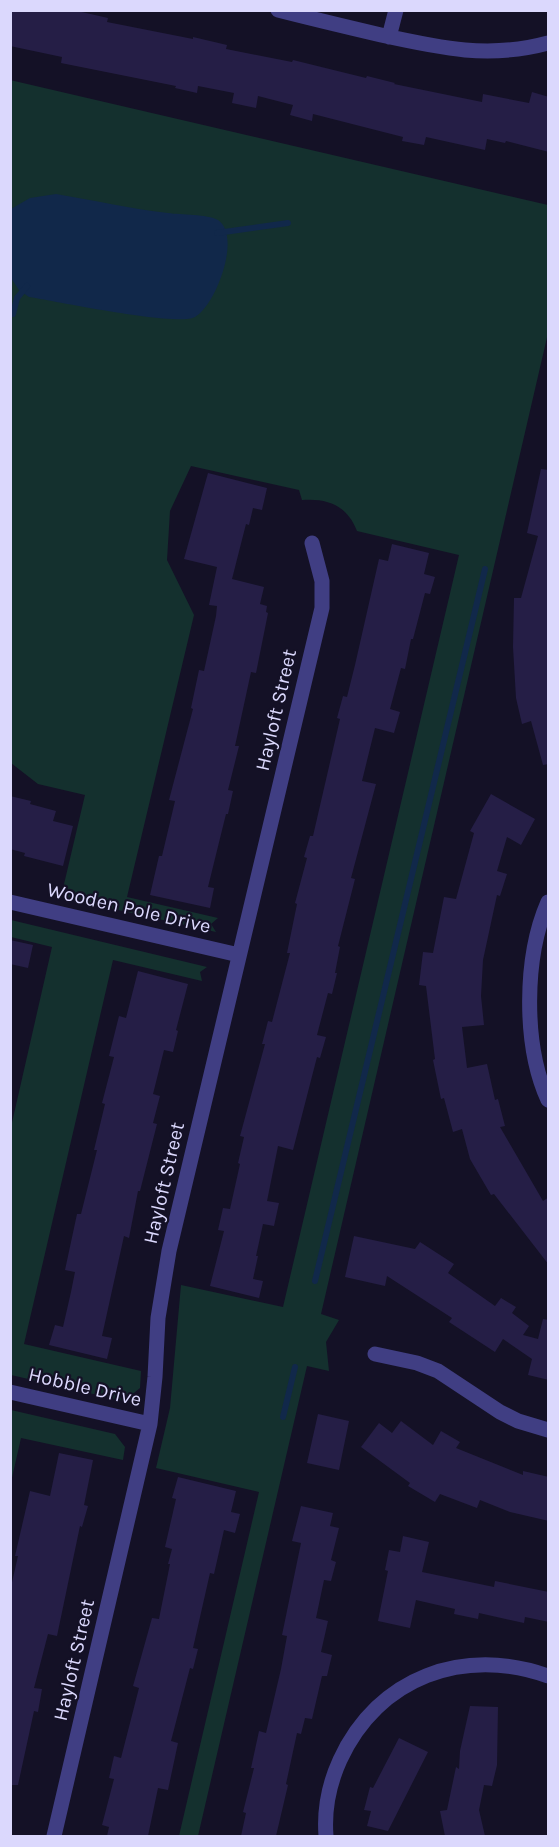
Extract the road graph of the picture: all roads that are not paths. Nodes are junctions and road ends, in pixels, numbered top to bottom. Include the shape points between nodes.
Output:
1 (278, 10) edge
2 (396, 10) edge
3 (389, 37) junction
4 (549, 43) edge
5 (312, 543) dead end
6 (10, 902) edge
7 (549, 902) edge
8 (239, 955) junction
9 (549, 1100) edge
10 (375, 1354) dead end
11 (10, 1392) edge
12 (150, 1424) junction
13 (549, 1430) edge
14 (549, 1676) edge
15 (54, 1836) edge
16 (326, 1836) edge

1 - 3 street
2 - 3 street
3 - 4 street via 462,51 509,51
5 - 8 street, Hayloft Street via 322,581 322,608
6 - 8 street, Wooden Pole Drive
7 - 9 street via 534,950 530,992 536,1057
8 - 12 street, Hayloft Street via 169,1251 158,1318
10 - 13 street via 438,1371 500,1412
11 - 12 street, Hobble Drive
12 - 15 street, Hayloft Street
14 - 16 street via 509,1665 472,1665 421,1677 395,1692 372,1713 344,1751 327,1802

